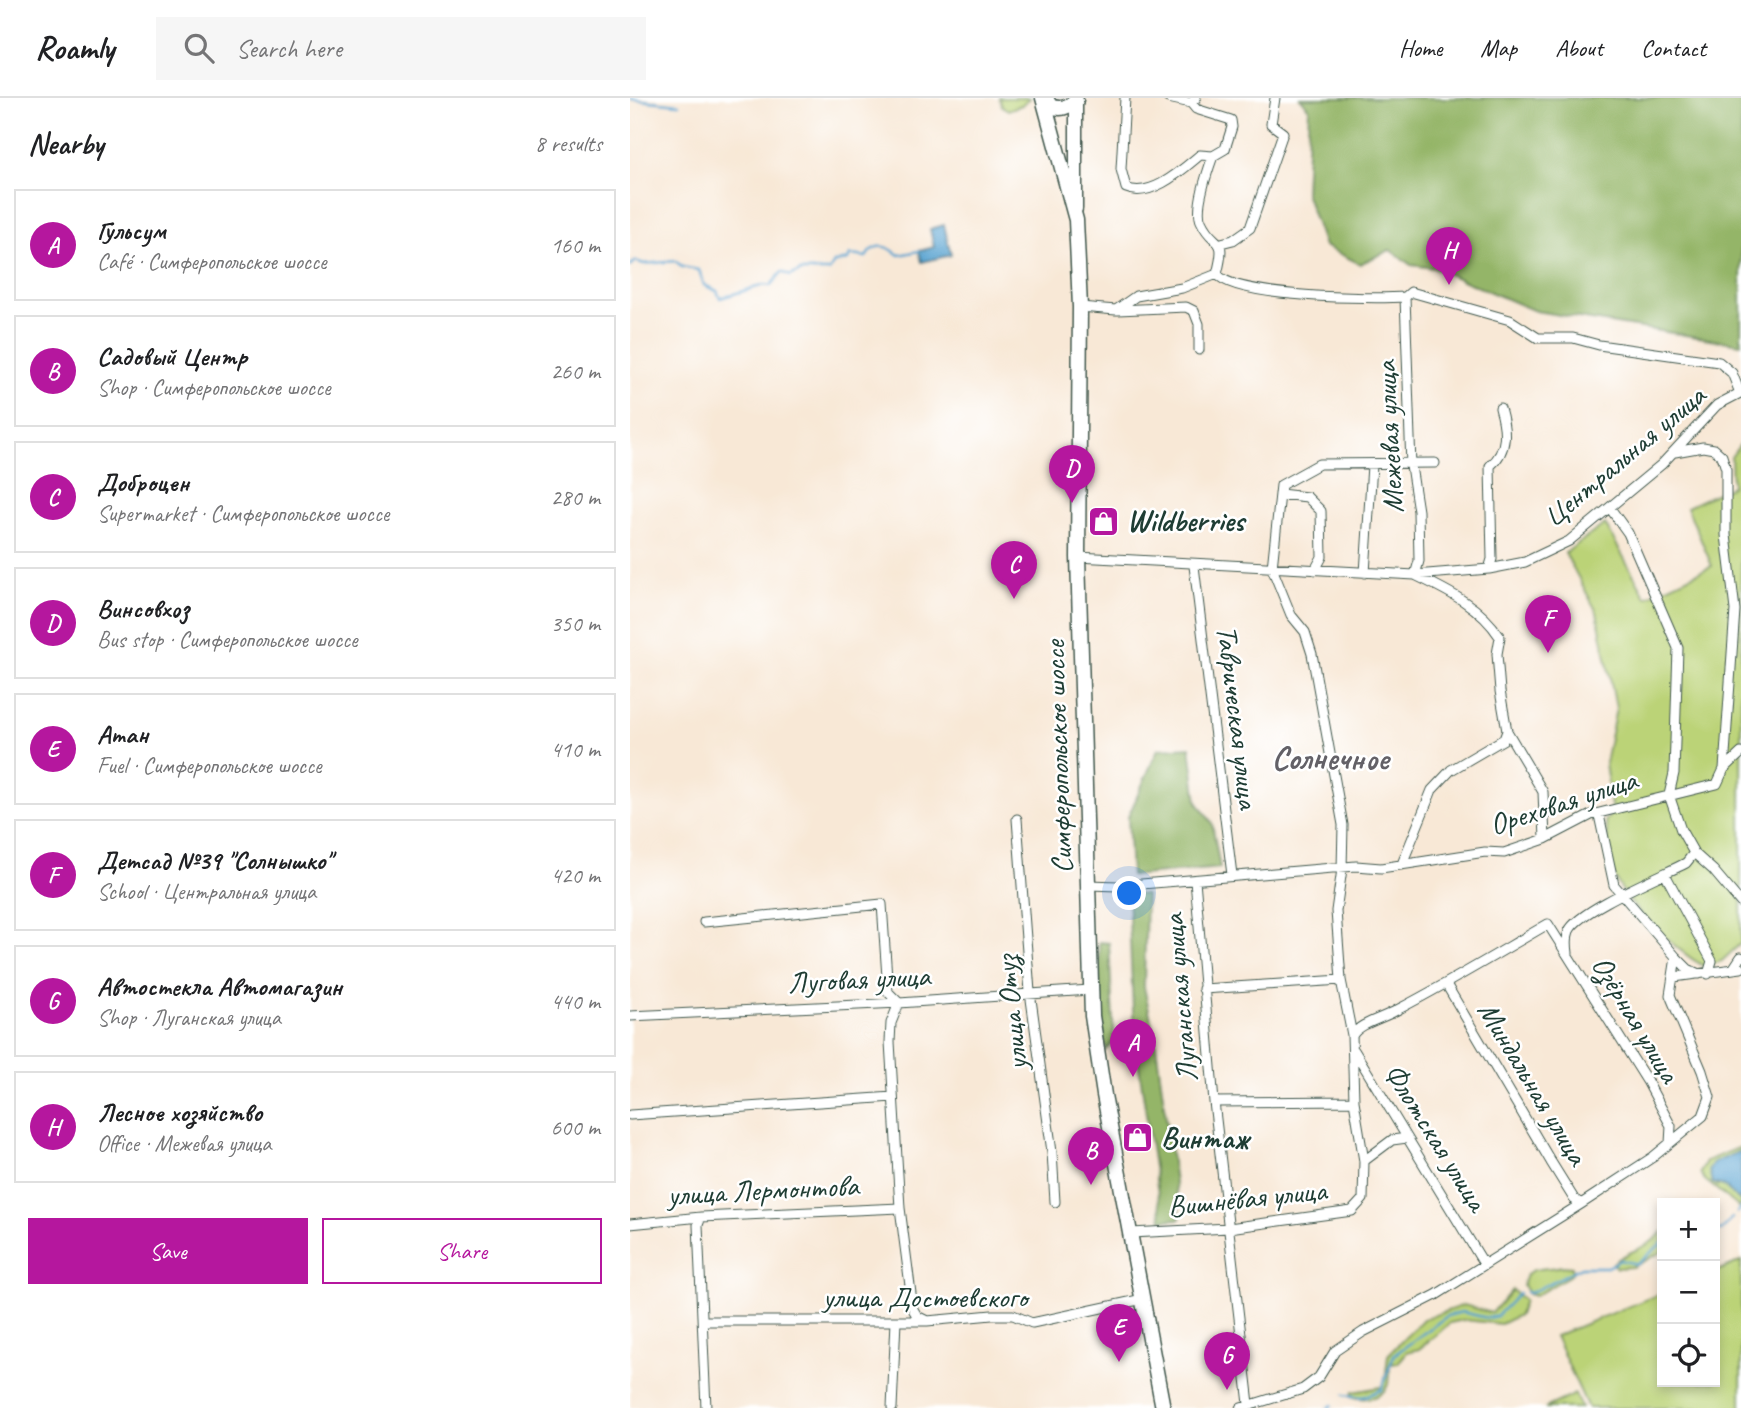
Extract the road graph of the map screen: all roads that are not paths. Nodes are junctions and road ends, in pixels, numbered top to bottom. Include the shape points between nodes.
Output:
1 (1045, 98) edge
2 (1125, 98) edge
3 (1168, 98) edge
4 (1275, 98) edge
5 (1076, 99) edge
6 (1194, 101) edge
7 (1213, 156) junction
8 (1076, 220) junction
9 (1221, 243) junction
10 (1217, 274) junction
11 (1405, 297) junction
12 (1080, 307) junction
13 (1116, 310) junction
14 (1199, 350) dead end
15 (1741, 393) edge
16 (1500, 408) dead end
17 (1675, 452) junction
18 (1435, 463) dead end
19 (1372, 465) junction
20 (1411, 466) junction
21 (1280, 494) junction
22 (1610, 508) junction
23 (1078, 557) junction
24 (1194, 566) junction
25 (1272, 568) junction
26 (1489, 569) junction
27 (1315, 570) junction
28 (1365, 573) junction
29 (1415, 575) junction
30 (1507, 731) junction
31 (1741, 753) edge
32 (1724, 769) junction
33 (1669, 795) junction
34 (1600, 814) junction
35 (1017, 819) dead end
36 (1545, 839) junction
37 (1694, 853) junction
38 (1402, 864) junction
39 (1342, 869) junction
40 (1665, 874) junction
41 (1233, 875) junction
42 (1195, 880) junction
43 (1089, 885) junction
44 (1622, 894) junction
45 (1741, 903) edge
46 (704, 922) dead end
47 (1568, 954) junction
48 (1676, 957) junction
49 (1741, 957) edge
50 (1737, 969) edge
51 (1704, 974) junction
52 (1674, 977) junction
53 (1341, 980) junction
54 (1446, 984) junction
55 (1203, 989) junction
56 (1090, 990) junction
57 (1030, 992) junction
58 (899, 1003) junction
59 (630, 1016) edge
60 (1352, 1035) junction
61 (893, 1097) junction
62 (1354, 1101) junction
63 (1214, 1102) junction
64 (630, 1115) edge
65 (1406, 1138) junction
66 (1671, 1143) junction
67 (1364, 1161) junction
68 (1055, 1202) dead end
69 (1581, 1204) junction
70 (900, 1208) junction
71 (701, 1217) junction
72 (630, 1224) edge
73 (1229, 1228) junction
74 (1131, 1233) junction
75 (1484, 1264) junction
76 (1143, 1299) junction
77 (704, 1321) junction
78 (896, 1321) junction
79 (927, 1321) junction
80 (1245, 1406) edge
81 (706, 1408) edge
82 (892, 1408) edge
83 (1163, 1408) edge

1 - 5 main road via 1057,108 1070,106
1 - 8 main road
2 - 7 street via 1121,169 1126,188 1149,190 1200,155
3 - 6 street
4 - 9 street via 1271,124 1283,133 1250,228
5 - 8 main road, Симферопольское шоссе
6 - 7 street via 1196,109 1231,120 1225,149
7 - 9 street via 1205,176 1200,215
8 - 12 main road, Симферопольское шоссе
9 - 10 street
10 - 11 street via 1238,284 1334,299
10 - 13 street via 1182,288 1136,296
11 - 15 street via 1411,292 1488,313 1510,320 1538,338 1573,338 1719,362 1732,373
11 - 20 street, Межевая улица
12 - 13 street
12 - 23 main road, Симферопольское шоссе
13 - 14 street via 1186,307 1194,311 1199,324
15 - 17 street, Центральная улица via 1717,405
16 - 26 street via 1507,430 1488,479
17 - 22 street, Центральная улица
17 - 32 street via 1714,449 1726,469 1726,536 1735,610
18 - 20 street
19 - 20 street
19 - 21 street via 1320,464 1281,485
19 - 28 street
20 - 29 street, Межевая улица via 1418,511
21 - 25 street
21 - 27 street via 1307,497 1321,511 1322,557
22 - 26 street, Центральная улица via 1569,541 1525,562
22 - 33 street via 1629,533 1678,648 1674,773
23 - 24 street, Центральная улица
23 - 43 main road, Симферопольское шоссе
24 - 25 street, Центральная улица
24 - 41 street, Таврическая улица
25 - 27 street, Центральная улица
25 - 39 street via 1291,615 1306,632 1312,654 1343,825
26 - 29 street, Центральная улица
27 - 28 street, Центральная улица
28 - 29 street, Центральная улица
29 - 30 street, Центральная улица via 1471,606 1500,638 1497,654
30 - 36 street, Центральная улица via 1544,792
30 - 38 street via 1504,739 1451,771 1432,790
31 - 32 street, Ореховая улица
32 - 33 street, Ореховая улица via 1717,784
33 - 34 street, Ореховая улица
33 - 37 street
34 - 36 street, Ореховая улица
34 - 44 street via 1608,866
35 - 57 street, улица Отуз
36 - 38 street, Ореховая улица via 1504,853
37 - 40 street
37 - 45 street
38 - 39 street, Ореховая улица
39 - 41 street, Ореховая улица
39 - 53 street via 1336,911
40 - 44 street
40 - 51 street via 1712,961
41 - 42 street, Ореховая улица
42 - 43 street, Ореховая улица
42 - 55 street, Луганская улица
43 - 56 main road, Симферопольское шоссе
44 - 47 street via 1574,922 1568,931
44 - 48 street
46 - 58 street via 882,904 888,992
47 - 54 street, Озёрная улица via 1548,923
47 - 66 street, Озёрная улица via 1647,1081 1671,1126
48 - 51 street via 1688,970
48 - 52 street
49 - 50 street
50 - 51 street
51 - 52 street
52 - 66 street via 1670,995 1710,1097 1703,1115
53 - 55 street
53 - 60 street
54 - 60 street via 1359,1027
54 - 69 street, Миндальная улица via 1550,1162
55 - 63 street, Луганская улица
56 - 57 street, Луговая улица
56 - 74 main road, Симферопольское шоссе via 1097,1055
57 - 58 street, Луговая улица
57 - 68 street, улица Отуз
58 - 59 street, Луговая улица
58 - 61 street via 891,1023
60 - 62 street
60 - 65 street, Флотская улица via 1355,1054
61 - 64 street
61 - 70 street
62 - 63 street
62 - 67 street
63 - 73 street, Луганская улица
65 - 67 street via 1392,1140
65 - 75 street, Флотская улица
66 - 69 street
67 - 73 street, Вишнёвая улица via 1363,1199 1352,1211
69 - 75 street
70 - 71 street, улица Лермонтова
70 - 79 street via 913,1309
71 - 72 street, улица Лермонтова
71 - 77 street
73 - 74 street, Вишнёвая улица
73 - 80 street, Луганская улица
74 - 76 main road, Симферопольское шоссе
75 - 80 street via 1335,1351 1319,1377 1303,1389
76 - 79 street, улица Достоевского via 1032,1323 1013,1315
76 - 83 main road, Симферопольское шоссе
77 - 78 street, улица Достоевского
77 - 81 street
78 - 79 street, улица Достоевского
78 - 82 street

